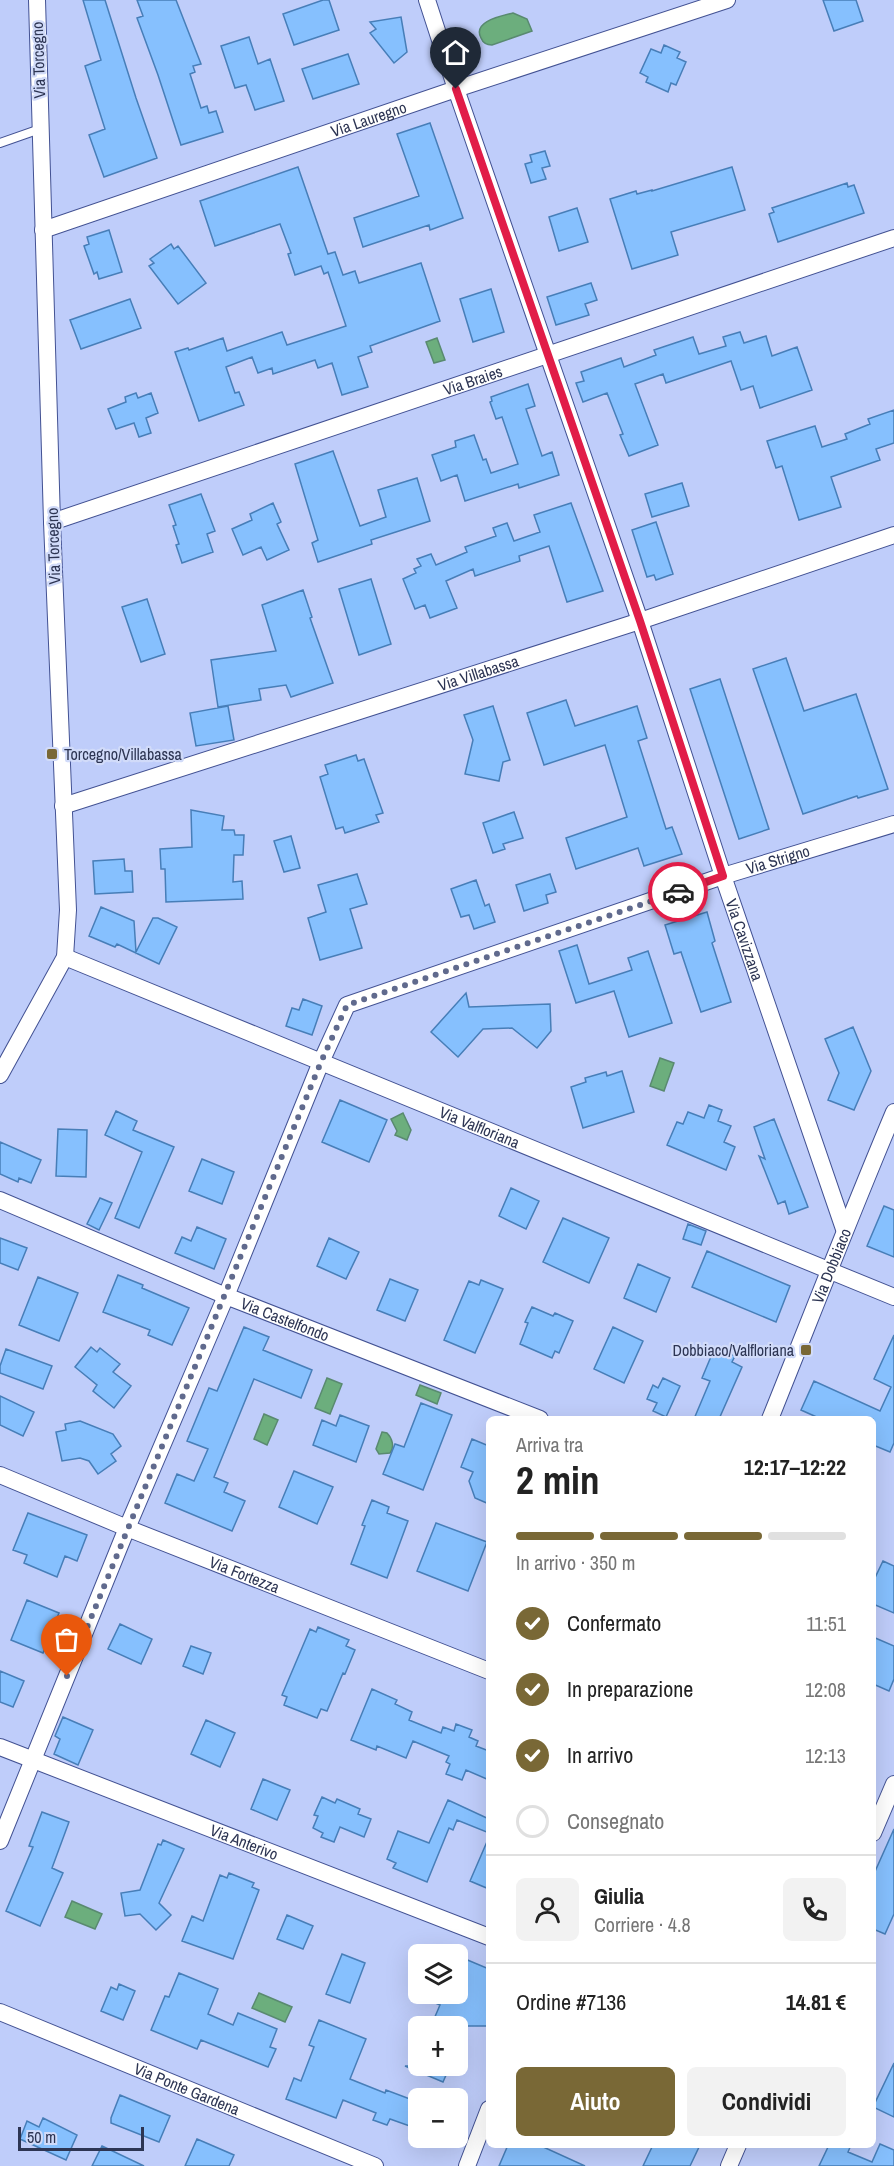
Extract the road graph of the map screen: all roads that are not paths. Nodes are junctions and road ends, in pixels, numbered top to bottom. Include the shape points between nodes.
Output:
1 (37, 0) edge
2 (427, 0) edge
3 (728, 0) edge
4 (456, 89) junction
5 (40, 129) junction
6 (0, 142) edge
7 (43, 230) junction
8 (894, 238) edge
9 (547, 354) junction
10 (52, 522) junction
11 (894, 535) edge
12 (640, 621) junction
13 (63, 806) junction
14 (894, 824) edge
15 (723, 876) junction
16 (65, 957) junction
17 (321, 1062) junction
18 (0, 1075) edge
19 (894, 1112) edge
20 (0, 1200) edge
21 (844, 1229) junction
22 (830, 1270) junction
23 (226, 1296) junction
24 (894, 1297) edge
25 (532, 1416) edge
26 (771, 1416) edge
27 (0, 1475) edge
28 (127, 1528) junction
29 (486, 1670) edge
30 (0, 1748) edge
31 (33, 1760) junction
32 (894, 1784) edge
33 (876, 1826) edge
34 (0, 1841) edge
35 (486, 1936) edge
36 (0, 2012) edge
37 (486, 2117) edge
38 (737, 2148) edge
39 (375, 2166) edge
40 (467, 2166) edge
41 (729, 2166) edge

1 - 5 street, Via Torcegno
2 - 4 street, Via Cavizzana
3 - 4 street, Via Lauregno
4 - 7 street, Via Lauregno
4 - 9 street, Via Cavizzana
5 - 6 lane
5 - 7 street, Via Torcegno
7 - 10 street, Via Torcegno
8 - 9 street, Via Braies
9 - 10 street, Via Braies
9 - 12 street, Via Cavizzana
10 - 13 street, Via Torcegno
11 - 12 street, Via Villabassa
12 - 13 street, Via Villabassa
12 - 15 street, Via Cavizzana
13 - 16 street, Via Torcegno via 68,910
14 - 15 street, Via Strigno
15 - 17 street, Via Strigno via 347,1005
15 - 21 street, Via Cavizzana
16 - 17 street, Via Valfloriana
16 - 18 street, Via Torcegno
17 - 22 street, Via Valfloriana
17 - 23 street, Via Strigno
19 - 21 street, Via Dobbiaco
20 - 23 street, Via Castelfondo
21 - 22 street, Via Dobbiaco
22 - 24 street, Via Valfloriana
22 - 26 street, Via Dobbiaco
23 - 25 street, Via Castelfondo
23 - 28 street, Via Strigno
27 - 28 street, Via Fortezza
28 - 29 street, Via Fortezza
28 - 31 street, Via Strigno
30 - 31 street, Via Anterivo
31 - 34 street, Via Strigno
31 - 35 street, Via Anterivo
32 - 33 street
36 - 39 street, Via Ponte Gardena
37 - 40 street
38 - 41 street

